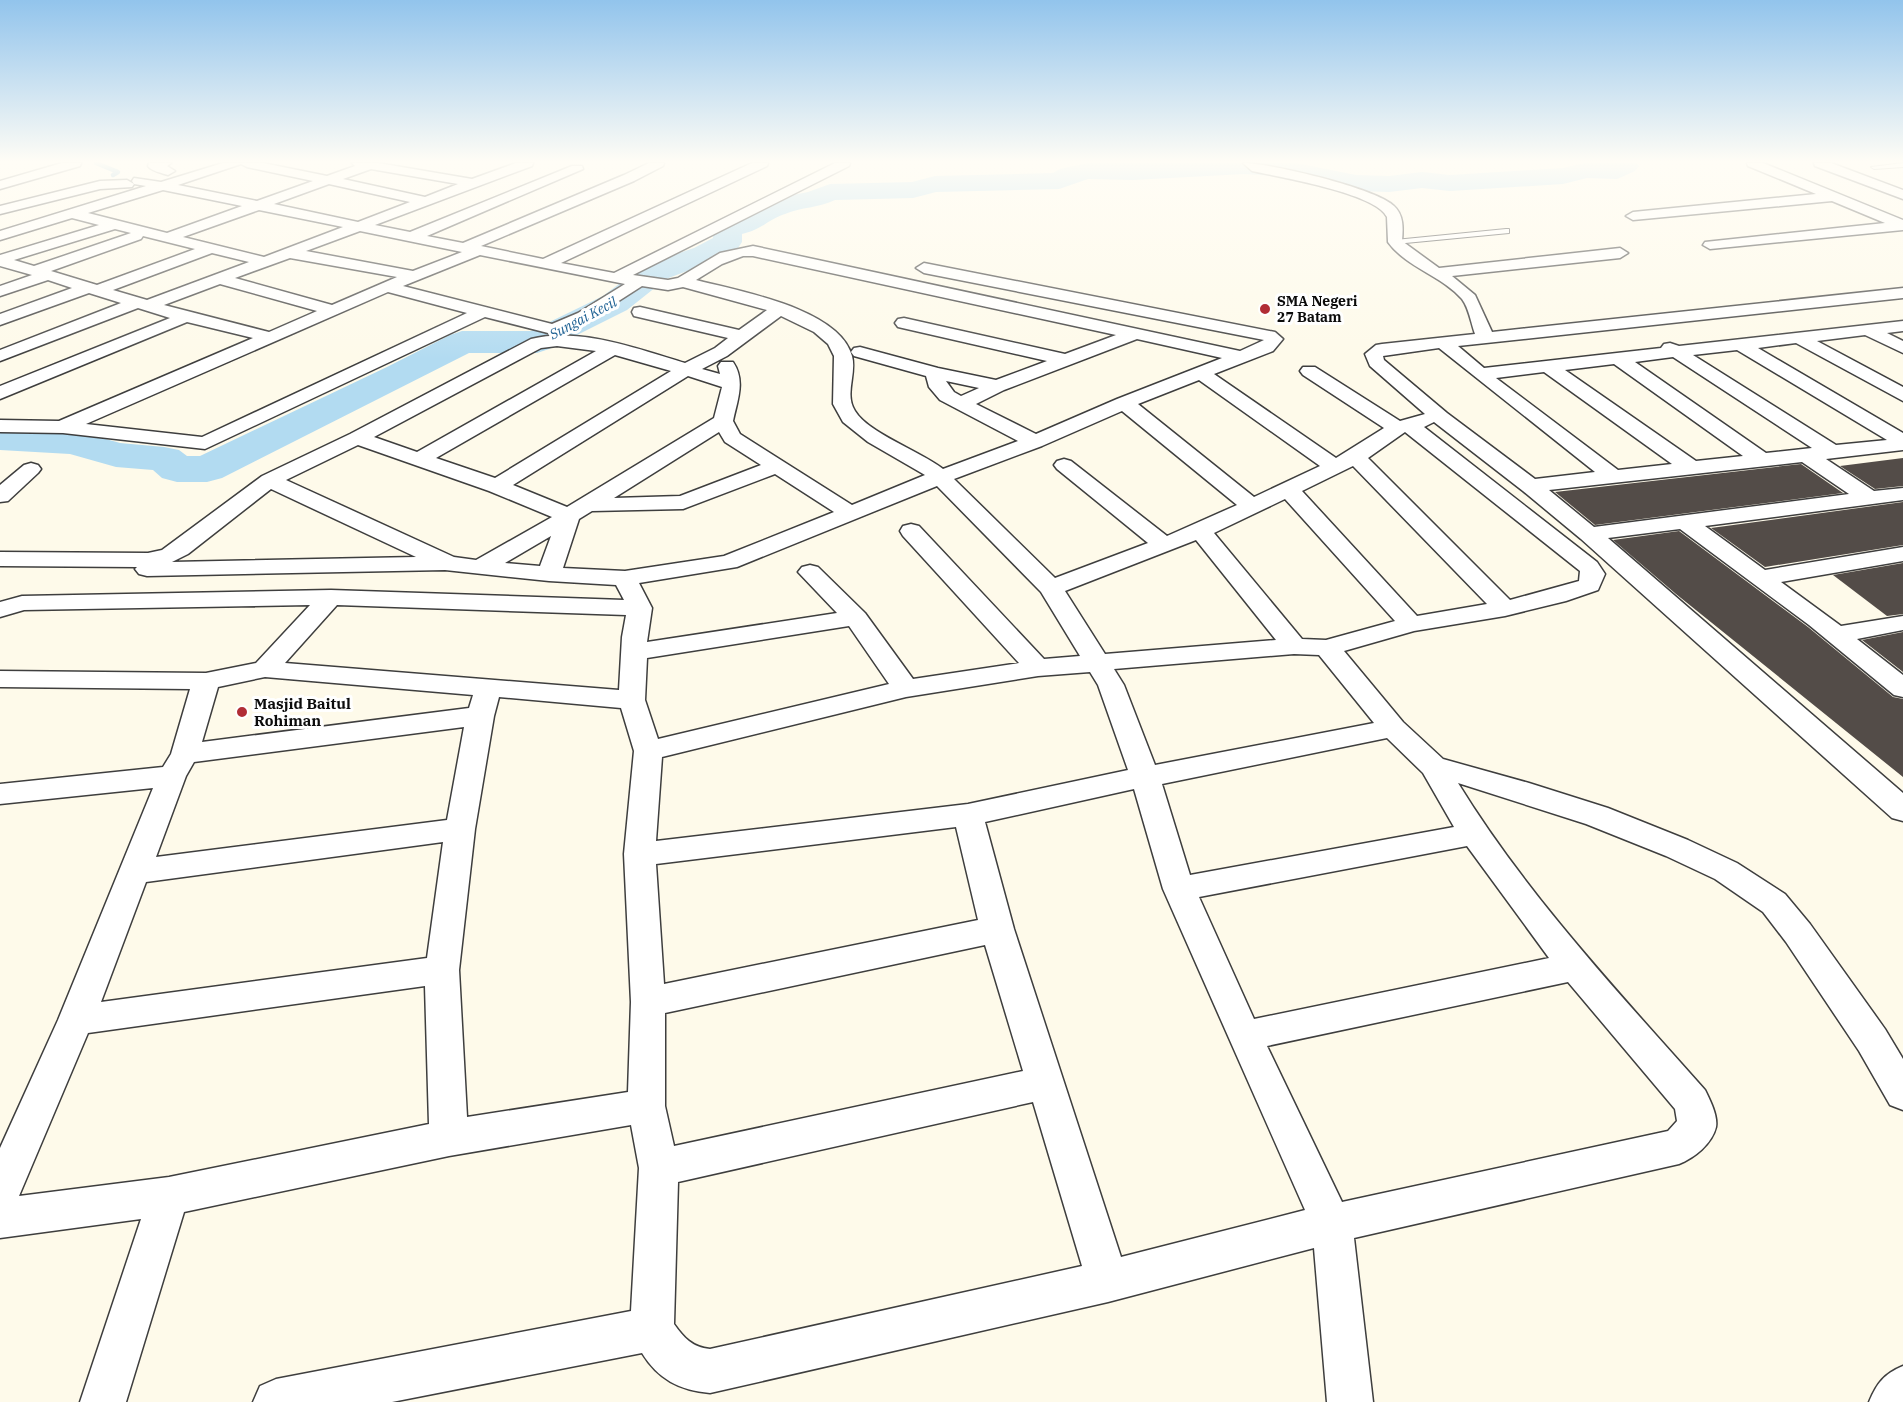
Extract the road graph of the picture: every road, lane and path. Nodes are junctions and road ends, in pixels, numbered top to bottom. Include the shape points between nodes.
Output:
1 (24, 228) edge
2 (101, 228) edge
3 (137, 228) edge
4 (193, 228) edge
5 (353, 228) edge
6 (377, 228) edge
7 (432, 228) edge
8 (517, 228) edge
9 (622, 228) edge
10 (712, 228) edge
11 (1395, 228) edge
12 (1878, 228) edge
13 (1506, 231) dead end
14 (150, 232) junction
15 (0, 236) edge
16 (413, 236) junction
17 (169, 237) junction
18 (1395, 242) junction
19 (1710, 245) dead end
20 (473, 248) junction
21 (208, 249) junction
22 (1620, 253) dead end
23 (290, 254) junction
24 (0, 260) edge
25 (267, 262) junction
26 (548, 263) junction
27 (924, 268) dead end
28 (42, 273) junction
29 (1436, 273) junction
30 (415, 276) junction
31 (615, 278) junction
32 (220, 279) junction
33 (638, 282) junction
34 (676, 284) junction
35 (387, 287) junction
36 (94, 288) junction
37 (0, 291) edge
38 (945, 293) junction
39 (1903, 293) edge
40 (143, 304) junction
41 (1807, 304) junction
42 (779, 309) junction
43 (333, 310) junction
44 (482, 312) junction
45 (640, 312) dead end
46 (186, 317) junction
47 (0, 320) edge
48 (1628, 322) junction
49 (904, 323) junction
50 (1903, 326) edge
51 (1867, 330) junction
52 (1135, 334) junction
53 (741, 336) junction
54 (1485, 336) junction
55 (269, 337) junction
56 (1797, 337) junction
57 (1442, 342) junction
58 (1739, 344) junction
59 (1903, 348) edge
60 (612, 349) junction
61 (1676, 351) junction
62 (721, 352) junction
63 (0, 356) edge
64 (852, 356) junction
65 (1242, 357) junction
66 (1616, 357) junction
67 (1067, 360) junction
68 (0, 366) edge
69 (1547, 366) junction
70 (58, 368) junction
71 (684, 370) junction
72 (1309, 371) dead end
73 (935, 373) junction
74 (1201, 373) junction
75 (1480, 374) junction
76 (732, 384) junction
77 (997, 386) junction
78 (0, 393) edge
79 (1903, 395) edge
80 (1124, 403) junction
81 (960, 404) junction
82 (1437, 418) junction
83 (723, 421) junction
84 (1407, 425) junction
85 (0, 426) edge
86 (63, 426) junction
87 (357, 438) junction
88 (1035, 442) junction
89 (1903, 442) edge
90 (1834, 453) junction
91 (1808, 456) junction
92 (1356, 457) junction
93 (418, 459) junction
94 (1764, 461) junction
95 (1064, 465) dead end
96 (778, 466) junction
97 (1335, 467) junction
98 (1692, 468) junction
99 (31, 469) dead end
100 (942, 476) junction
101 (1614, 477) junction
102 (269, 480) junction
103 (497, 486) junction
104 (1531, 486) junction
105 (1288, 489) junction
106 (1903, 494) edge
107 (0, 496) edge
108 (1869, 498) junction
109 (1252, 506) junction
110 (576, 511) junction
111 (852, 514) junction
112 (1685, 522) junction
113 (910, 531) dead end
114 (1200, 531) junction
115 (1589, 534) junction
116 (1165, 545) junction
117 (1903, 554) edge
118 (0, 559) edge
119 (448, 564) junction
120 (479, 568) junction
121 (810, 572) dead end
122 (549, 574) junction
123 (625, 578) junction
124 (1760, 578) junction
125 (1051, 588) junction
126 (331, 597) junction
127 (640, 608) junction
128 (1505, 609) junction
129 (0, 610) edge
130 (855, 618) junction
131 (1903, 623) edge
132 (1412, 624) junction
133 (1836, 634) junction
134 (1311, 647) junction
135 (636, 652) junction
136 (1099, 662) junction
137 (1038, 668) junction
138 (265, 669) junction
139 (0, 679) edge
140 (206, 681) junction
141 (906, 689) junction
142 (1903, 689) edge
143 (632, 700) junction
144 (484, 703) junction
145 (1393, 728) junction
146 (648, 751) junction
147 (179, 765) junction
148 (1432, 766) junction
149 (1145, 777) junction
150 (1, 796) edge
151 (1903, 810) edge
152 (968, 815) junction
153 (460, 829) junction
154 (1474, 834) junction
155 (640, 854) junction
156 (134, 872) junction
157 (1179, 889) junction
158 (997, 928) junction
159 (1575, 967) junction
160 (442, 970) junction
161 (648, 1002) junction
162 (76, 1020) junction
163 (1244, 1036) junction
164 (1044, 1083) junction
165 (1903, 1093) edge
166 (646, 1106) junction
167 (448, 1138) junction
168 (659, 1168) junction
169 (0, 1193) edge
170 (170, 1196) junction
171 (0, 1218) edge
172 (1332, 1224) junction
173 (1108, 1281) junction
174 (652, 1329) junction
175 (1903, 1389) edge
176 (103, 1402) edge
177 (276, 1402) edge
178 (1350, 1402) edge
179 (1892, 1402) edge

1 - 15 street
2 - 24 street
3 - 14 street
4 - 17 street
5 - 23 street
6 - 16 street
7 - 16 street
8 - 20 street
9 - 26 street
10 - 31 street
11 - 18 street
12 - 19 street
13 - 18 lane
14 - 17 street
14 - 28 street
16 - 20 street
17 - 21 street
18 - 29 street via 1406,255
20 - 26 street
20 - 30 street
21 - 25 street
21 - 36 street
22 - 29 street
23 - 25 street
23 - 30 street
24 - 28 street
25 - 32 street
26 - 31 street
27 - 65 street via 1274,339 1267,347
28 - 36 street
28 - 37 street
29 - 54 street via 1468,296
30 - 35 street
31 - 33 street
32 - 40 street
32 - 43 street
33 - 34 street
33 - 44 street via 557,328 547,329
34 - 38 street via 726,256 747,251
34 - 42 street
35 - 43 street
35 - 44 street
36 - 40 street
36 - 47 street
38 - 49 street
38 - 52 street
39 - 41 street
40 - 46 street
40 - 63 street
41 - 48 street
41 - 51 street
42 - 53 street
42 - 64 street via 809,320
43 - 55 street
44 - 86 street via 205,443
45 - 53 street
46 - 55 street
46 - 70 street
48 - 54 street
48 - 61 street
49 - 64 street
49 - 67 street
50 - 51 street
51 - 56 street
51 - 59 street
52 - 65 street
52 - 67 street
53 - 62 street
54 - 57 street
55 - 86 street
56 - 58 street
56 - 79 street
57 - 75 street
57 - 82 street via 1382,349 1374,354 1376,362
58 - 61 street
58 - 89 street
60 - 71 street
60 - 87 street via 559,340 537,343
60 - 93 street
61 - 66 street
61 - 90 street
62 - 71 street
62 - 76 street
64 - 73 street
64 - 100 street via 841,400 849,417
65 - 74 street
66 - 69 street
66 - 94 street
67 - 77 street
68 - 70 street
69 - 75 street
69 - 98 street
70 - 78 street
71 - 76 street
71 - 103 street
72 - 84 street
73 - 77 street
73 - 81 street via 938,387
74 - 80 street
74 - 97 street
75 - 101 street
76 - 83 street
77 - 81 street
80 - 88 street
80 - 109 street
81 - 88 street
82 - 84 street
82 - 104 street
83 - 96 street via 732,438
83 - 110 street
84 - 92 street
84 - 128 street via 1593,574 1587,586
85 - 86 street
87 - 93 street
87 - 102 street
88 - 100 street
89 - 90 street
90 - 91 street
91 - 94 street
91 - 108 street
92 - 97 street
92 - 128 street
93 - 103 street
94 - 98 street
95 - 116 street
96 - 110 street via 683,502
96 - 111 street
97 - 105 street
98 - 101 street
99 - 107 street
100 - 111 street
100 - 125 street
101 - 104 street
102 - 118 street via 180,549 160,558
102 - 119 street
103 - 110 street
104 - 115 street
105 - 109 street
105 - 132 street
106 - 108 street
108 - 112 street
109 - 114 street
110 - 120 street
110 - 122 street
111 - 123 street via 729,562
112 - 115 street
112 - 124 street
113 - 137 street
114 - 116 street
114 - 134 street
115 - 151 street
116 - 125 street
117 - 124 street
118 - 119 street via 55,570
119 - 120 street
120 - 122 street
121 - 130 street
122 - 123 street
123 - 127 street
124 - 133 street
125 - 136 street
126 - 127 street
126 - 129 street via 22,603
126 - 138 street
127 - 135 street
128 - 132 street
130 - 135 street
130 - 141 street
131 - 133 street
132 - 134 street
133 - 142 street
134 - 136 street
134 - 145 street
135 - 143 street
136 - 137 street
136 - 149 street
137 - 141 street
138 - 140 street
138 - 144 street
139 - 140 street
140 - 147 street
141 - 146 street
143 - 144 street
143 - 146 street
144 - 147 street
144 - 153 street
145 - 148 street
145 - 149 street
146 - 155 street
147 - 150 street
147 - 156 street
148 - 154 street
148 - 165 street via 1519,790 1657,840 1726,871 1774,903 1872,1040
149 - 152 street
149 - 157 street
152 - 155 street
152 - 158 street
153 - 156 street
153 - 160 street
154 - 157 street
154 - 159 street
155 - 161 street
156 - 162 street
157 - 163 street
158 - 161 street
158 - 164 street
159 - 163 street
159 - 172 street via 1692,1102 1697,1126 1679,1146
160 - 162 street
160 - 167 street
161 - 166 street
162 - 169 street
163 - 172 street
164 - 168 street
164 - 173 street
166 - 167 street
166 - 168 street
167 - 170 street
168 - 174 street
170 - 171 street
170 - 176 street
172 - 173 street
172 - 178 street
173 - 174 street via 710,1371 692,1369 668,1354
174 - 177 street
175 - 179 street

